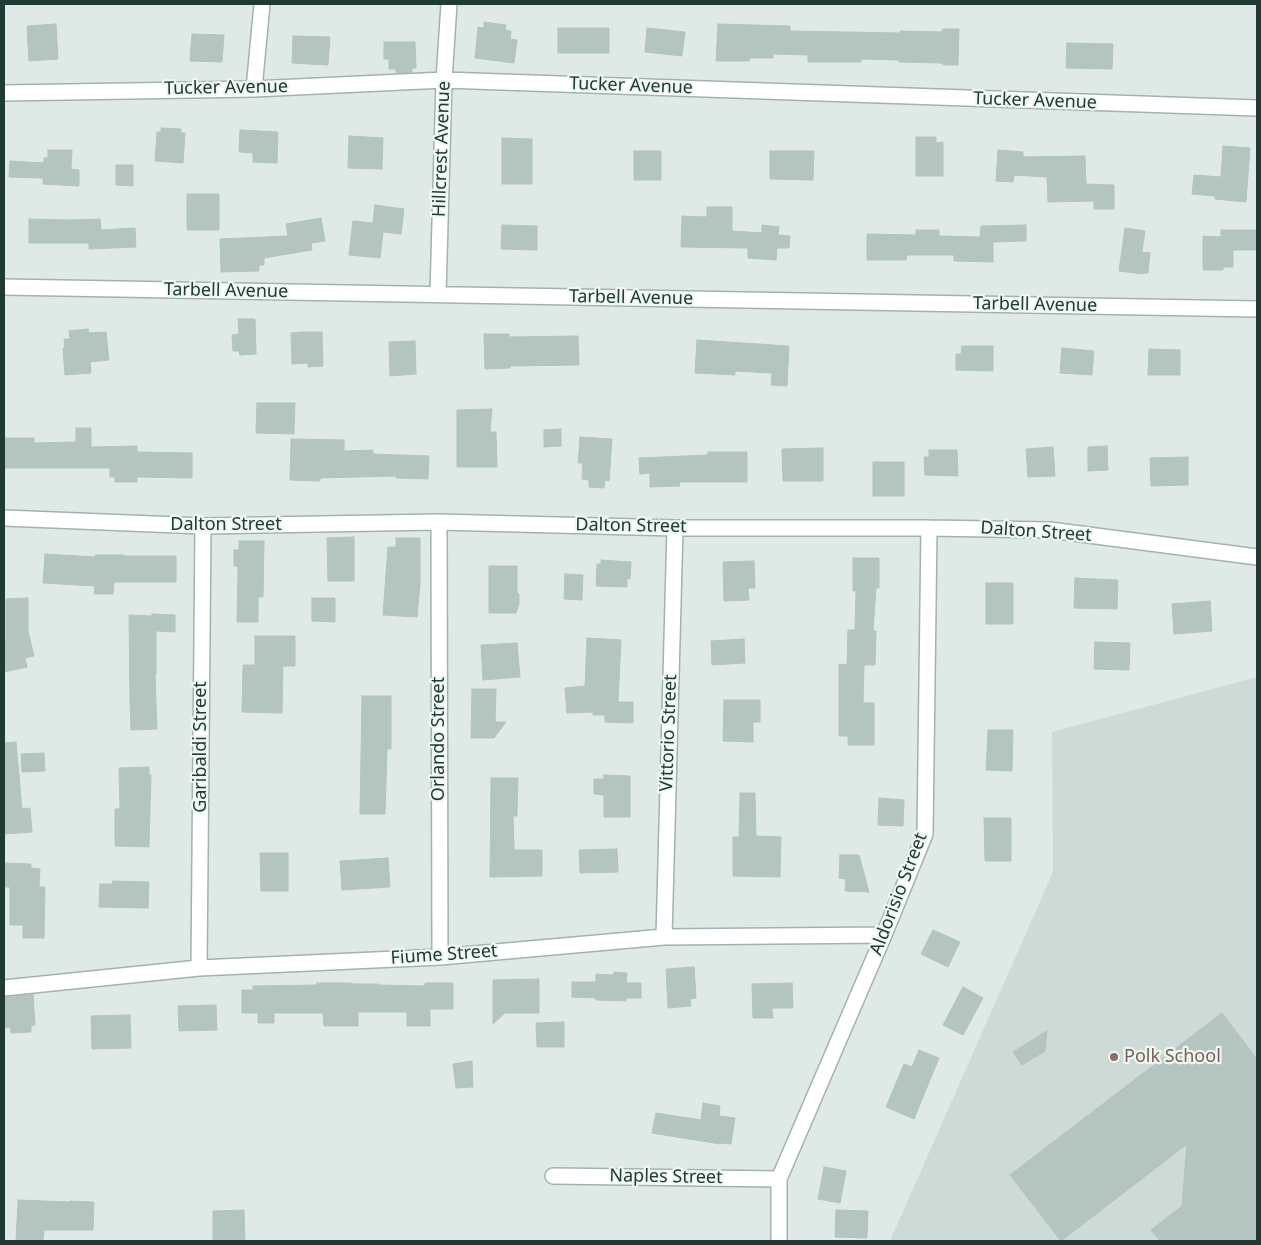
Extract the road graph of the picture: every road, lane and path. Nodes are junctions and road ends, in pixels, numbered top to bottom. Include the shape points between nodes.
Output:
1 (262, 4) edge
2 (449, 4) edge
3 (444, 80) junction
4 (254, 89) junction
5 (4, 92) edge
6 (1257, 108) edge
7 (4, 287) edge
8 (438, 294) junction
9 (1257, 309) edge
10 (4, 518) edge
11 (439, 522) junction
12 (203, 526) junction
13 (675, 528) junction
14 (929, 528) junction
15 (1257, 556) edge
16 (884, 935) junction
17 (664, 937) junction
18 (440, 957) junction
19 (200, 968) junction
20 (4, 988) edge
21 (553, 1176) dead end
22 (779, 1179) junction
23 (779, 1241) edge

1 - 4 street
2 - 3 street, Hillcrest Avenue
3 - 4 street, Tucker Avenue
3 - 6 street, Tucker Avenue
3 - 8 street, Hillcrest Avenue
4 - 5 street, Tucker Avenue
7 - 8 street, Tarbell Avenue
8 - 9 street, Tarbell Avenue
10 - 12 street, Dalton Street
11 - 12 street, Dalton Street
11 - 13 street, Dalton Street
11 - 18 street, Orlando Street
12 - 19 street, Garibaldi Street
13 - 14 street, Dalton Street
13 - 17 street, Vittorio Street
14 - 15 street, Dalton Street via 1050,530
14 - 16 street, Aldorisio Street via 925,834
16 - 17 street, Fiume Street
16 - 22 street, Aldorisio Street
17 - 18 street, Fiume Street
18 - 19 street, Fiume Street
19 - 20 street, Fiume Street
21 - 22 street, Naples Street
22 - 23 street, Aldorisio Street

